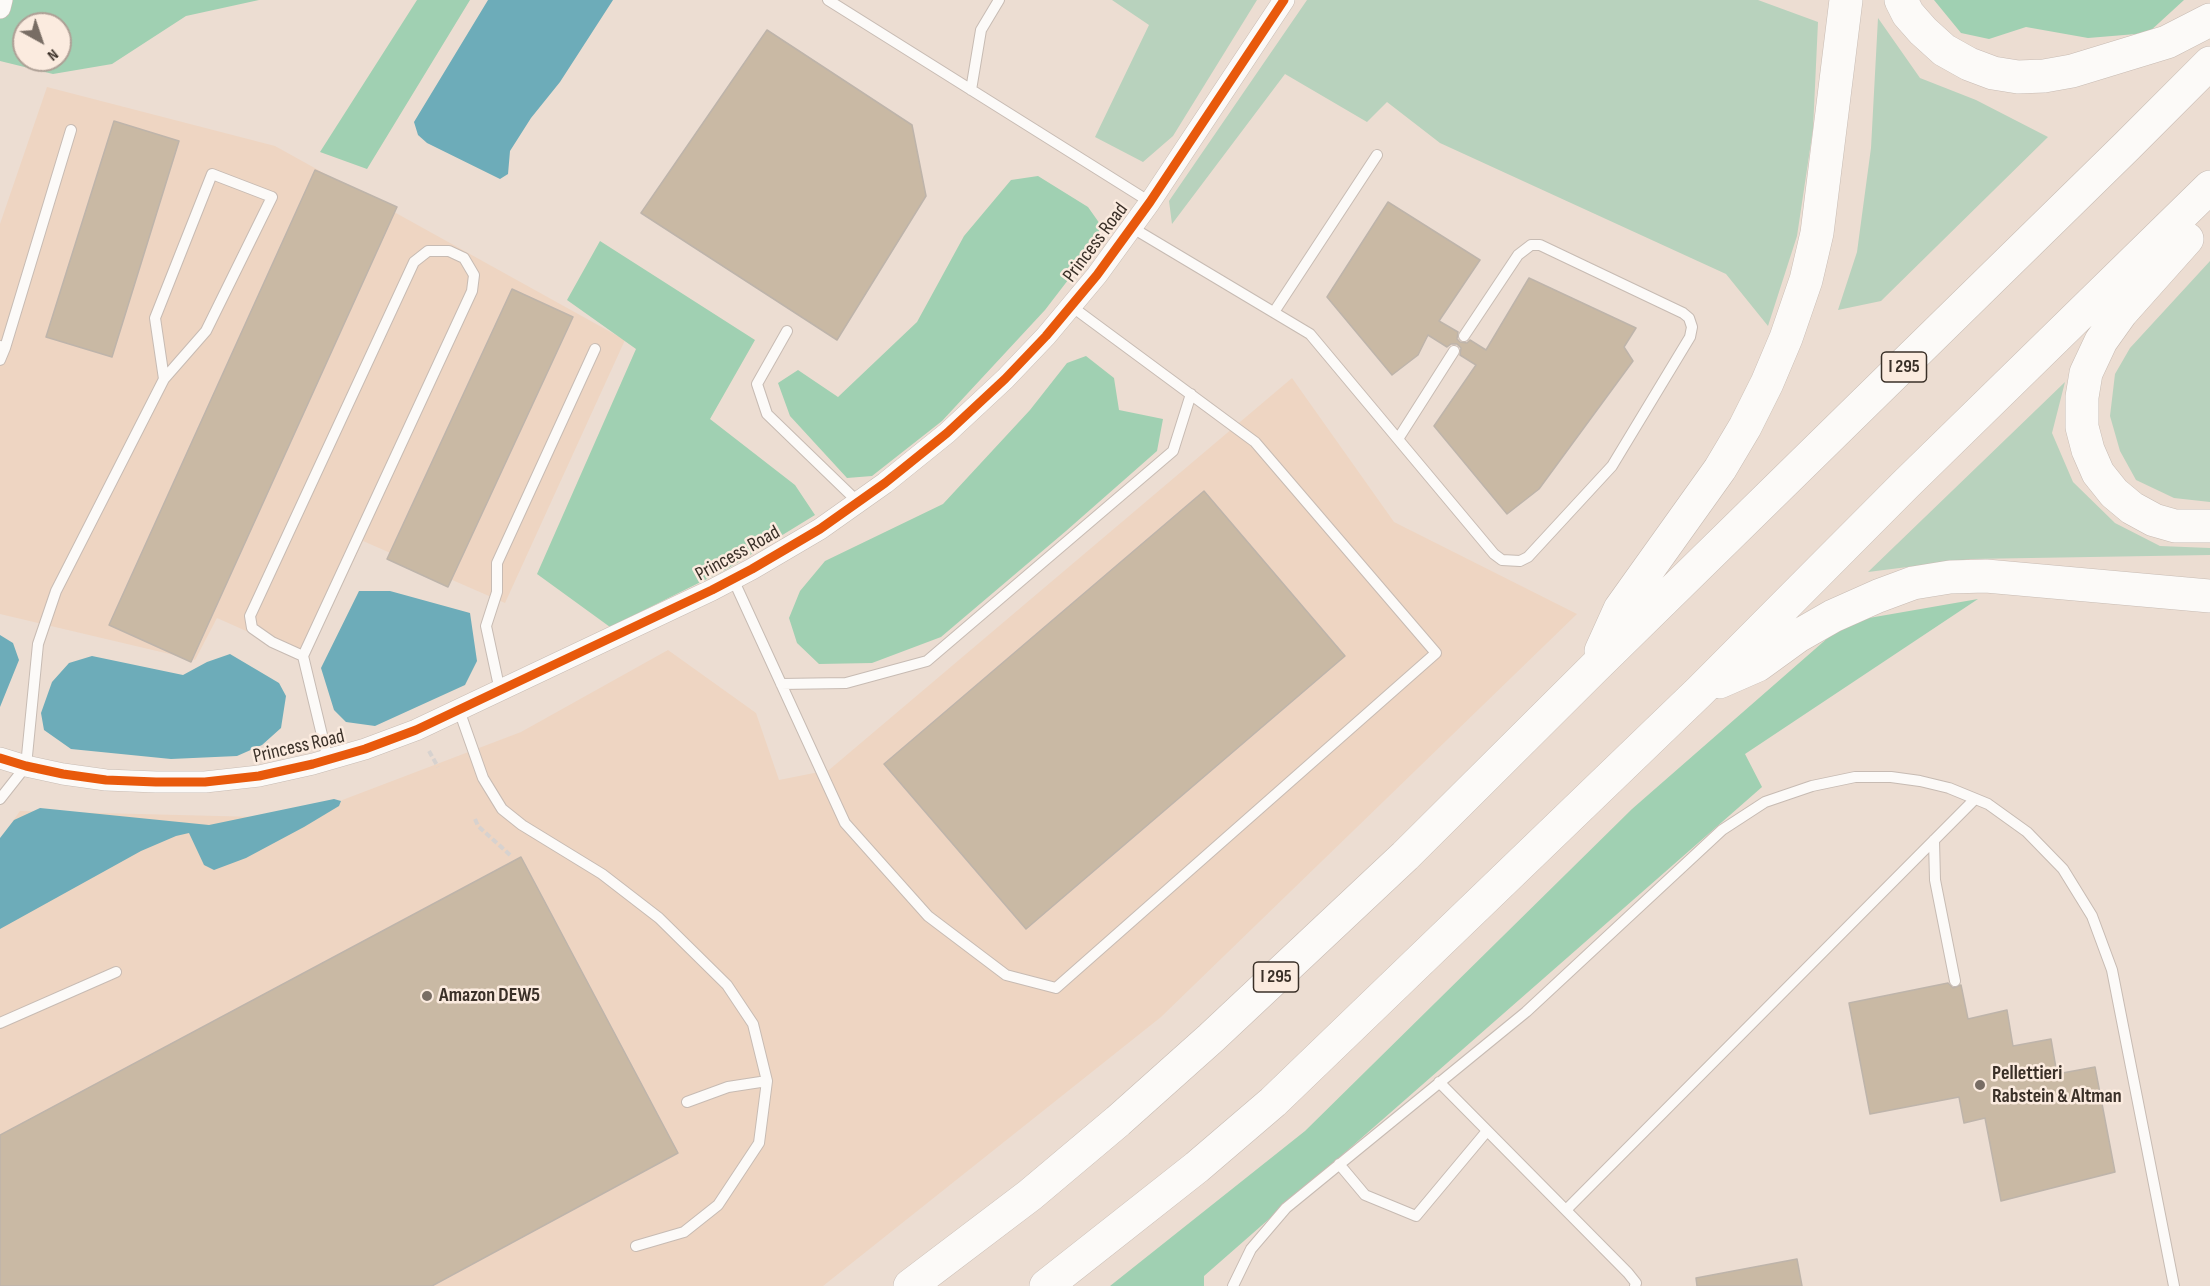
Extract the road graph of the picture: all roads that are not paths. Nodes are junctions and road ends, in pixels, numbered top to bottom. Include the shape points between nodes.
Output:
1 (2, 0) edge
2 (828, 0) edge
3 (999, 0) edge
4 (1284, 0) edge
5 (1846, 0) edge
6 (1901, 0) edge
7 (0, 9) edge
8 (2210, 20) edge
9 (2210, 63) edge
10 (971, 90) junction
11 (71, 130) dead end
12 (1377, 155) dead end
13 (2210, 187) edge
14 (1150, 202) junction
15 (1131, 227) junction
16 (1071, 306) junction
17 (1274, 312) junction
18 (787, 331) dead end
19 (1464, 336) dead end
20 (2, 347) edge
21 (596, 348) dead end
22 (1454, 351) dead end
23 (0, 360) edge
24 (164, 379) junction
25 (1191, 394) junction
26 (1398, 439) junction
27 (858, 502) junction
28 (2210, 525) edge
29 (733, 579) junction
30 (2210, 596) edge
31 (303, 656) junction
32 (1594, 668) junction
33 (781, 684) junction
34 (500, 691) junction
35 (1700, 691) junction
36 (459, 710) junction
37 (0, 758) edge
38 (328, 760) junction
39 (26, 766) junction
40 (0, 799) edge
41 (1975, 799) junction
42 (1934, 840) junction
43 (116, 972) dead end
44 (1955, 981) dead end
45 (0, 1023) edge
46 (767, 1081) junction
47 (1439, 1082) junction
48 (687, 1102) dead end
49 (1487, 1131) junction
50 (1339, 1164) junction
51 (1566, 1210) junction
52 (636, 1246) dead end
53 (910, 1286) edge
54 (1046, 1286) edge
55 (1233, 1286) edge
56 (1635, 1286) edge
57 (2174, 1286) edge

1 - 7 street
2 - 10 lane
3 - 10 lane via 981,30
4 - 14 street, Princess Road
5 - 32 highway via 1817,233 1786,338 1745,427 1720,469 1620,609
6 - 8 highway via 1923,32 1944,50 1993,73 2019,77 2082,68 2167,42
9 - 32 highway, I 295
10 - 14 lane
11 - 20 lane
12 - 17 lane
13 - 28 highway via 2198,226 2101,341 2086,373 2082,427 2098,473 2114,494 2132,508 2175,526
13 - 35 highway
14 - 15 street, Princess Road
15 - 16 street, Princess Road
15 - 17 lane
16 - 25 lane
16 - 27 street, Princess Road via 1005,379 946,433
17 - 26 lane via 1310,334
18 - 27 lane via 758,384 767,414
19 - 26 lane via 1518,255 1531,245 1540,245 1683,313 1692,327 1690,337 1612,466 1520,561 1502,560 1494,554
20 - 23 lane
21 - 34 lane via 497,563 496,592 486,626
22 - 26 lane
24 - 24 lane via 206,331 272,197 212,174 155,318
24 - 39 lane via 56,591 38,644
25 - 33 lane via 1173,451 927,661 846,683
25 - 33 lane via 1255,442 1436,653 1056,988 1006,975 928,916 845,823
27 - 29 street, Princess Road via 820,529
29 - 33 lane
29 - 34 street, Princess Road
30 - 35 highway via 1986,576 1950,577 1913,584 1833,616 1758,664
31 - 31 lane via 252,628 250,616 414,262 428,251 449,251 464,258 474,275 472,291
31 - 38 lane
32 - 53 highway, I 295 via 1405,856 1203,1046 1030,1195
34 - 36 street, Princess Road
35 - 54 highway via 1273,1102
36 - 38 street, Princess Road via 416,730
36 - 46 lane via 483,778 502,809 612,881 659,918 727,985 753,1024
37 - 39 street, Princess Road
38 - 39 street, Princess Road via 259,776 205,782 106,780
39 - 40 lane
41 - 42 lane
41 - 47 lane via 1920,781 1855,777 1765,802 1722,830 1526,1012
41 - 57 lane via 2028,832 2063,869 2092,916 2112,970
42 - 44 lane via 1935,880
42 - 51 lane
43 - 45 lane
46 - 48 lane via 728,1087
46 - 52 lane via 759,1143 718,1205 684,1232
47 - 49 lane
47 - 50 lane
49 - 50 lane via 1416,1216 1365,1195
49 - 51 lane
50 - 55 lane via 1286,1208 1251,1249
51 - 56 lane via 1628,1273

